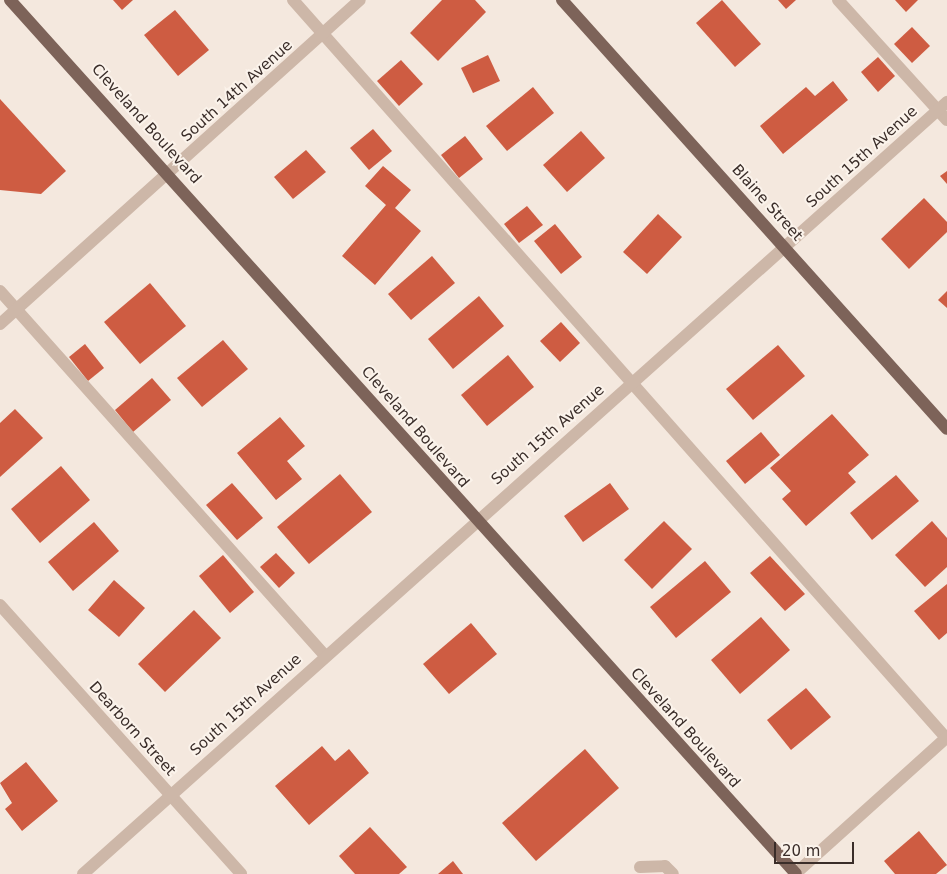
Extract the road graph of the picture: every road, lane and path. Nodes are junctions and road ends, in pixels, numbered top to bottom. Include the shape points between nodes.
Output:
1 (10, 0) edge
2 (293, 0) edge
3 (360, 0) edge
4 (562, 0) edge
5 (838, 0) edge
6 (324, 34) junction
7 (942, 106) edge
8 (947, 120) edge
9 (170, 174) junction
10 (785, 248) junction
11 (0, 291) edge
12 (16, 309) junction
13 (0, 324) edge
14 (631, 383) junction
15 (947, 429) edge
16 (475, 520) junction
17 (0, 606) edge
18 (325, 656) junction
19 (947, 738) edge
20 (170, 796) junction
21 (640, 867) dead end
22 (83, 874) edge
23 (241, 874) edge
24 (673, 874) edge
25 (796, 874) edge

1 - 9 main road, Cleveland Boulevard
2 - 6 street
3 - 6 street, South 14th Avenue
4 - 10 main road, Blaine Street
5 - 7 street
6 - 9 street, South 14th Avenue
6 - 14 street
7 - 8 street
7 - 10 street, South 15th Avenue
9 - 12 street, South 14th Avenue
9 - 16 main road, Cleveland Boulevard
10 - 14 street, South 15th Avenue
10 - 15 main road, Blaine Street
11 - 12 street
12 - 13 street, South 14th Avenue
12 - 18 street
14 - 16 street, South 15th Avenue
14 - 19 street
16 - 18 street, South 15th Avenue
16 - 25 main road, Cleveland Boulevard
17 - 20 street, Dearborn Street
18 - 20 street, South 15th Avenue
19 - 25 street
20 - 22 street, South 15th Avenue
20 - 23 street, Dearborn Street
21 - 24 street via 665,866

